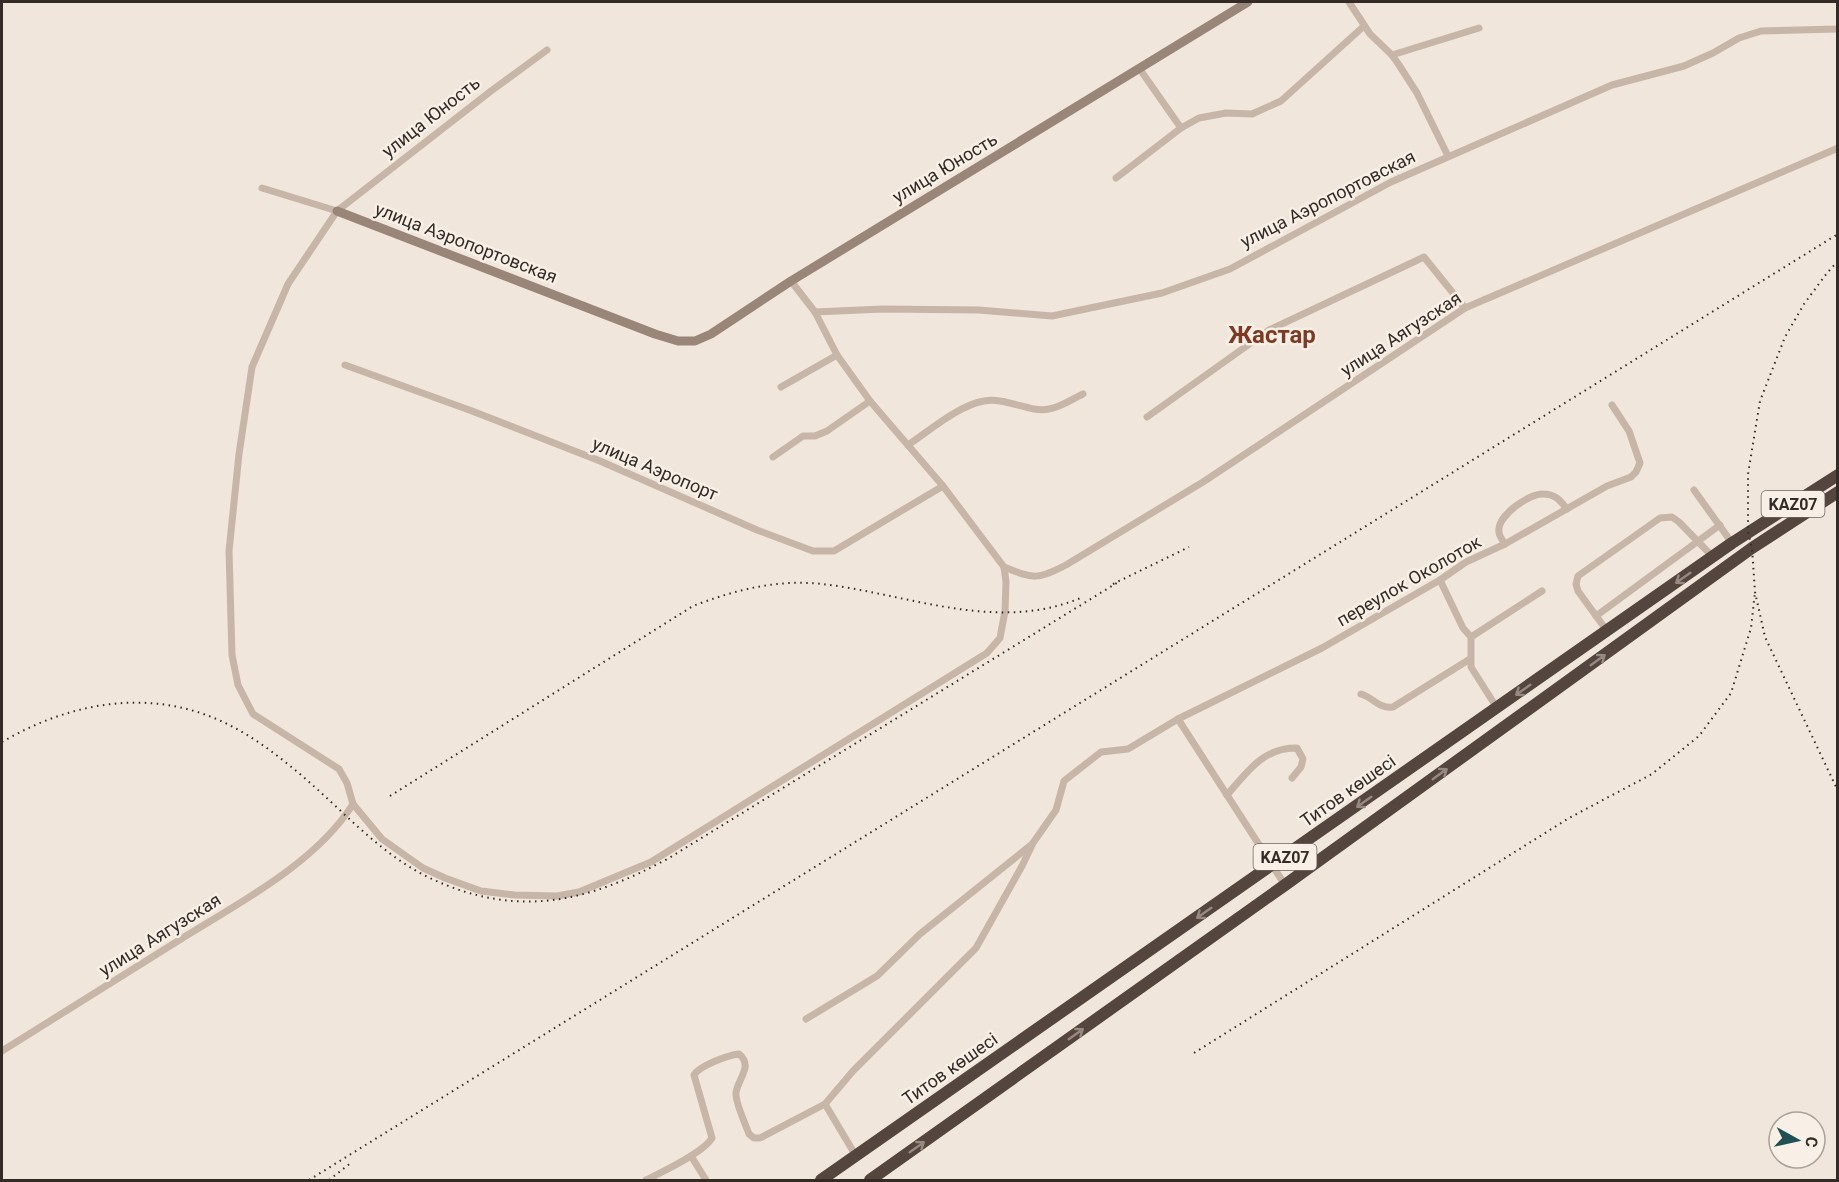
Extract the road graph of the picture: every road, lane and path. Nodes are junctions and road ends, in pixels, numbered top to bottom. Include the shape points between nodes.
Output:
1 (1248, 2) edge
2 (1349, 2) edge
3 (1364, 26) junction
4 (1479, 28) dead end
5 (1838, 29) edge
6 (547, 50) dead end
7 (1392, 56) junction
8 (1139, 68) junction
9 (1181, 128) junction
10 (1838, 148) edge
11 (1448, 156) junction
12 (1116, 178) dead end
13 (262, 188) dead end
14 (337, 211) junction
15 (791, 281) junction
16 (1465, 308) junction
17 (814, 312) junction
18 (655, 334) joint
19 (837, 355) junction
20 (345, 365) dead end
21 (781, 387) dead end
22 (1083, 394) dead end
23 (870, 401) junction
24 (1612, 405) dead end
25 (1146, 417) dead end
26 (908, 445) junction
27 (773, 457) dead end
28 (1838, 475) edge
29 (943, 486) junction
30 (1694, 490) dead end
31 (1838, 492) edge
32 (1567, 508) junction
33 (1720, 525) junction
34 (1697, 542) junction
35 (1732, 543) junction
36 (1506, 544) junction
37 (1713, 557) junction
38 (1004, 567) junction
39 (1440, 580) junction
40 (1542, 591) dead end
41 (1596, 616) junction
42 (1607, 631) junction
43 (1471, 637) junction
44 (1470, 659) junction
45 (1361, 694) dead end
46 (1497, 708) junction
47 (1178, 719) junction
48 (1292, 778) dead end
49 (1227, 795) junction
50 (352, 804) junction
51 (1033, 843) junction
52 (1272, 866) junction
53 (1285, 885) junction
54 (806, 1019) dead end
55 (2, 1051) edge
56 (825, 1104) junction
57 (691, 1156) junction
58 (856, 1156) junction
59 (646, 1180) edge
60 (706, 1180) edge
61 (821, 1180) edge
62 (870, 1180) edge

1 - 8 street, улица Юность
2 - 3 street
3 - 7 street
3 - 9 street via 1281,101 1252,114 1199,118
4 - 7 street
5 - 11 street, улица Аэропортовская via 1761,32 1739,38 1684,66 1612,85
6 - 14 street, улица Юность
7 - 11 street via 1417,93
8 - 9 street
8 - 15 street, улица Юность
9 - 12 street
10 - 16 street, улица Аягузская
11 - 17 street, улица Аэропортовская via 1391,182 1230,269 1162,293 1052,316 979,310
13 - 14 street, улица Аэропортовская
14 - 18 street, улица Аэропортовская
14 - 50 street, улица Юность via 288,284 252,367 229,563 232,655 238,685 254,714 339,769
15 - 17 street
15 - 18 street, улица Юность via 695,341
16 - 25 street via 1424,257 1269,330
16 - 38 street, улица Аягузская via 1203,482 1066,565 1045,576 1028,577
17 - 19 street
19 - 21 street
19 - 23 street
20 - 29 street, улица Аэропорт via 600,461 813,551 834,551
22 - 26 street via 1041,410 984,401
23 - 26 street
23 - 27 street via 827,431 803,436
24 - 32 street, переулок Околоток via 1629,431 1640,463 1631,477
26 - 29 street
28 - 35 highway, Титов көшесі / KAZ07
29 - 38 street
30 - 33 street
53 -> 31 highway, KAZ07 via 1752,548
32 - 36 street, переулок Околоток
32 - 36 street via 1559,498 1541,493 1524,500 1503,516 1499,524
33 - 34 street
33 - 35 street
34 - 37 street
34 - 41 street
34 - 41 street via 1672,517 1660,518 1578,576 1578,591
35 - 37 highway, Титов көшесі / KAZ07
36 - 39 street, переулок Околоток via 1466,562
37 -> 42 highway, Титов көшесі / KAZ07
38 - 50 street via 1005,611 1000,638 987,653 651,862 579,892 515,895 481,891 445,878 423,868 382,839
39 - 43 street
39 - 47 street, переулок Околоток via 1322,648
40 - 43 street
41 - 42 street
42 -> 46 highway, Титов көшесі / KAZ07
43 - 44 street
44 - 45 street via 1393,707 1377,705
44 - 46 street via 1471,668
46 -> 52 highway, Титов көшесі / KAZ07
47 - 49 street
47 - 51 street, переулок Околоток via 1128,749 1101,752 1064,781 1056,810
48 - 49 street via 1303,759 1297,748 1271,752 1252,766
49 - 52 street
50 - 55 street, улица Аягузская via 328,837 297,864
51 - 54 street via 920,934 877,976
51 - 56 street via 976,948
52 - 53 street
52 -> 58 highway, Титов көшесі / KAZ07
62 -> 53 highway, KAZ07
56 - 57 street via 754,1138 749,1134 736,1094 746,1067 744,1058 733,1055 694,1072 712,1138
56 - 58 street
57 - 59 street
57 - 60 street
58 - 61 highway, Титов көшесі / KAZ07

